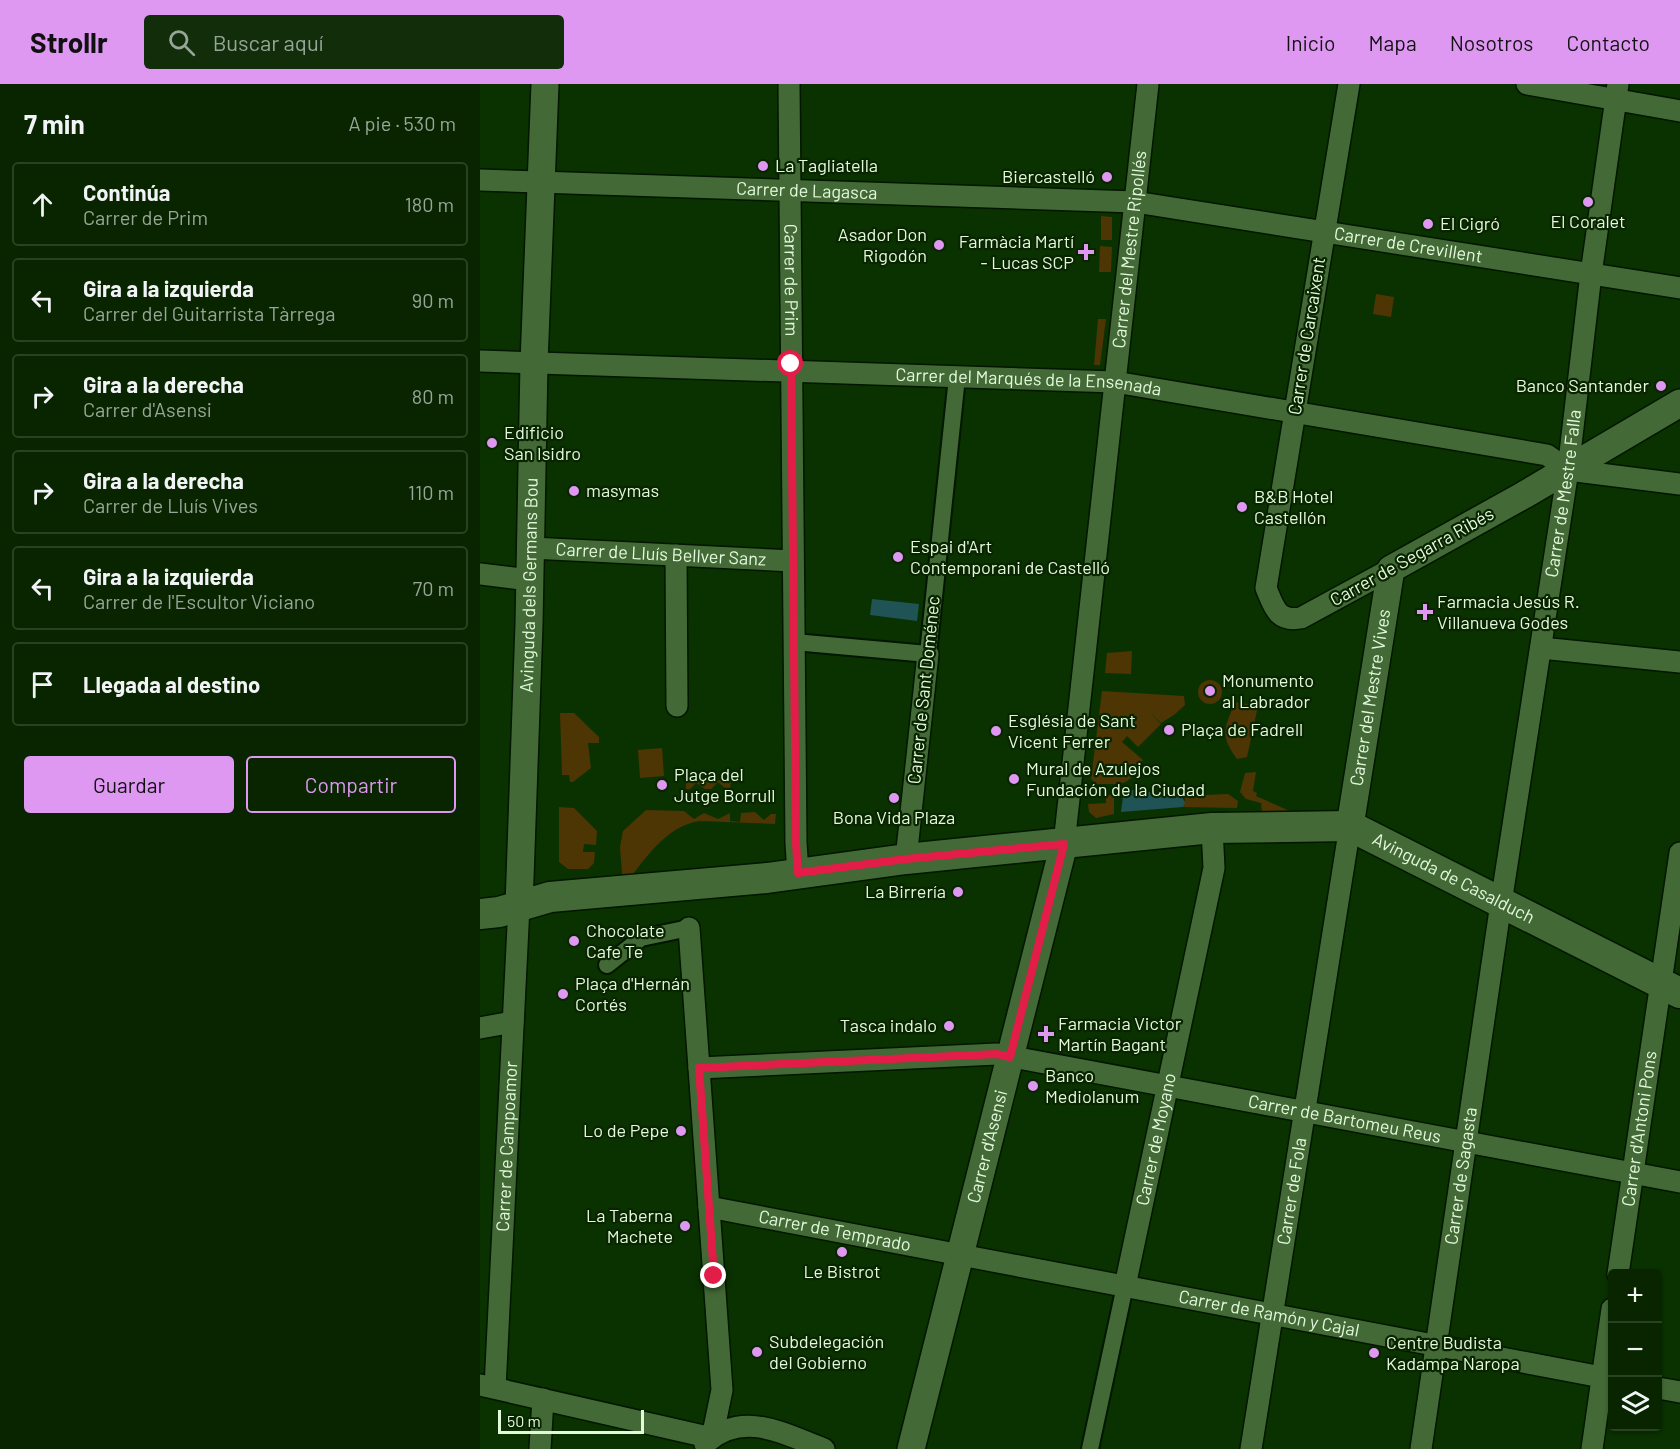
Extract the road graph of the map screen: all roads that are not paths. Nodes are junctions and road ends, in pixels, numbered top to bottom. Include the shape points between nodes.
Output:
1 (545, 84) edge
2 (789, 84) edge
3 (1148, 84) edge
4 (1348, 84) edge
5 (1527, 84) edge
6 (1617, 92) edge
7 (1680, 111) edge
8 (480, 180) edge
9 (542, 182) junction
10 (790, 191) junction
11 (1135, 202) junction
12 (1324, 232) junction
13 (1591, 274) junction
14 (1680, 288) edge
15 (480, 361) edge
16 (534, 363) junction
17 (792, 371) junction
18 (957, 377) junction
19 (1115, 382) junction
20 (1680, 403) edge
21 (1295, 412) junction
22 (1568, 470) junction
23 (1680, 484) edge
24 (531, 548) junction
25 (676, 555) junction
26 (793, 561) junction
27 (1391, 569) junction
28 (480, 574) edge
29 (530, 580) junction
30 (1266, 588) joint
31 (794, 642) junction
32 (1541, 648) junction
33 (928, 654) junction
34 (1680, 662) edge
35 (678, 706) dead end
36 (1350, 826) junction
37 (1212, 828) junction
38 (1064, 844) junction
39 (1680, 853) edge
40 (906, 859) junction
41 (798, 873) junction
42 (1501, 903) junction
43 (519, 906) junction
44 (480, 914) edge
45 (689, 928) joint
46 (607, 965) dead end
47 (1670, 988) edge
48 (513, 1022) junction
49 (480, 1028) edge
50 (1010, 1057) junction
51 (699, 1068) junction
52 (1168, 1086) junction
53 (1304, 1112) junction
54 (1466, 1142) junction
55 (1632, 1173) junction
56 (1680, 1182) edge
57 (709, 1207) junction
58 (960, 1254) junction
59 (1619, 1269) edge
60 (1125, 1286) junction
61 (1272, 1314) junction
62 (1611, 1323) edge
63 (1436, 1345) junction
64 (1608, 1377) edge
65 (1608, 1378) edge
66 (488, 1386) edge
67 (1662, 1389) edge
68 (1680, 1392) edge
69 (543, 1399) junction
70 (706, 1444) edge
71 (540, 1449) edge
72 (824, 1449) edge
73 (911, 1449) edge
74 (1090, 1449) edge
75 (1251, 1449) edge
76 (1420, 1449) edge
77 (1592, 1449) edge

1 - 9 street, Avinguda dels Germans Bou
2 - 10 street, Carrer de Prim
3 - 11 street, Carrer del Mestre Ripollés
4 - 12 street, Carrer de Carcaixent
5 - 6 street
6 - 7 street
6 - 13 street, Carrer de Mestre Falla
8 - 9 street, Carrer de Lagasca
9 - 10 street, Carrer de Lagasca
9 - 16 street, Avinguda dels Germans Bou
10 - 11 street, Carrer de Lagasca
10 - 17 street, Carrer de Prim
11 - 12 street, Carrer de Crevillent
11 - 19 street, Carrer del Mestre Ripollés
12 - 13 street, Carrer de Crevillent
12 - 21 street, Carrer de Carcaixent
13 - 14 street, Carrer de Crevillent
13 - 22 street, Carrer de Mestre Falla
15 - 16 street, Carrer del Marqués de la Ensenada
16 - 17 street, Carrer del Marqués de la Ensenada
16 - 24 street, Avinguda dels Germans Bou
17 - 18 street, Carrer del Marqués de la Ensenada
17 - 26 street, Carrer de Prim
18 - 19 street, Carrer del Marqués de la Ensenada
18 - 33 street, Carrer de Sant Doménec
19 - 21 street, Carrer del Marqués de la Ensenada
19 - 38 street, Carrer del Mestre Ripollés
20 - 22 street, Carrer de Segarra Ribés
21 - 22 street, Carrer del Marqués de la Ensenada via 1547,455
21 - 30 street, Carrer de Carcaixent
22 - 23 street
22 - 27 street, Carrer de Segarra Ribés
22 - 32 street, Carrer de Mestre Falla
24 - 25 street, Carrer de Lluís Bellver Sanz
24 - 29 street, Avinguda dels Germans Bou
25 - 26 street, Carrer de Lluís Bellver Sanz
25 - 35 street
26 - 31 street, Carrer de Prim
27 - 30 street, Carrer de Segarra Ribés via 1301,618 1290,620 1277,612
27 - 36 street, Carrer del Mestre Vives
28 - 29 street
29 - 43 street, Avinguda dels Germans Bou
31 - 33 street
31 - 41 street, Carrer de Prim
32 - 34 street
32 - 42 street, Carrer de Mestre Falla
33 - 40 street, Carrer de Sant Doménec
36 - 37 main road, Avinguda de Casalduch
36 - 42 main road, Avinguda de Casalduch
36 - 53 street, Carrer de Fola
37 - 38 main road
37 - 52 street, Carrer de Moyano via 1214,868
38 - 40 main road
38 - 50 street, Carrer d'Asensi
39 - 47 street, Carrer d'Antoni Pons
40 - 41 main road
41 - 43 main road via 550,897
42 - 47 main road, Avinguda de Casalduch
42 - 54 street, Carrer de Sagasta
43 - 44 main road
43 - 48 street, Carrer de Campoamor
45 - 46 street via 641,938
45 - 51 street
47 - 55 street, Carrer d'Antoni Pons
48 - 49 street
48 - 66 street, Carrer de Campoamor
50 - 51 street, Carrer de Bartomeu Reus via 997,1054
50 - 52 street, Carrer de Bartomeu Reus
50 - 58 street, Carrer d'Asensi
51 - 57 street
52 - 53 street, Carrer de Bartomeu Reus
52 - 60 street, Carrer de Moyano
53 - 54 street, Carrer de Bartomeu Reus
53 - 61 street, Carrer de Fola
54 - 55 street, Carrer de Bartomeu Reus
54 - 63 street, Carrer de Sagasta
55 - 56 street, Carrer de Bartomeu Reus
55 - 59 street, Carrer d'Antoni Pons
57 - 58 street, Carrer de Temprado
57 - 70 street via 722,1390
58 - 60 street, Carrer de Ramón y Cajal
58 - 73 street, Carrer d'Asensi
60 - 61 street, Carrer de Ramón y Cajal
60 - 74 street, Carrer de Moyano
61 - 63 street, Carrer de Ramón y Cajal
61 - 75 street, Carrer de Fola
62 - 64 street
63 - 65 street, Carrer de Ramón y Cajal
63 - 76 street, Carrer de Sagasta
65 - 77 street
66 - 69 street
67 - 68 street
69 - 70 street
69 - 71 street
70 - 72 street via 728,1428 748,1425 769,1428

